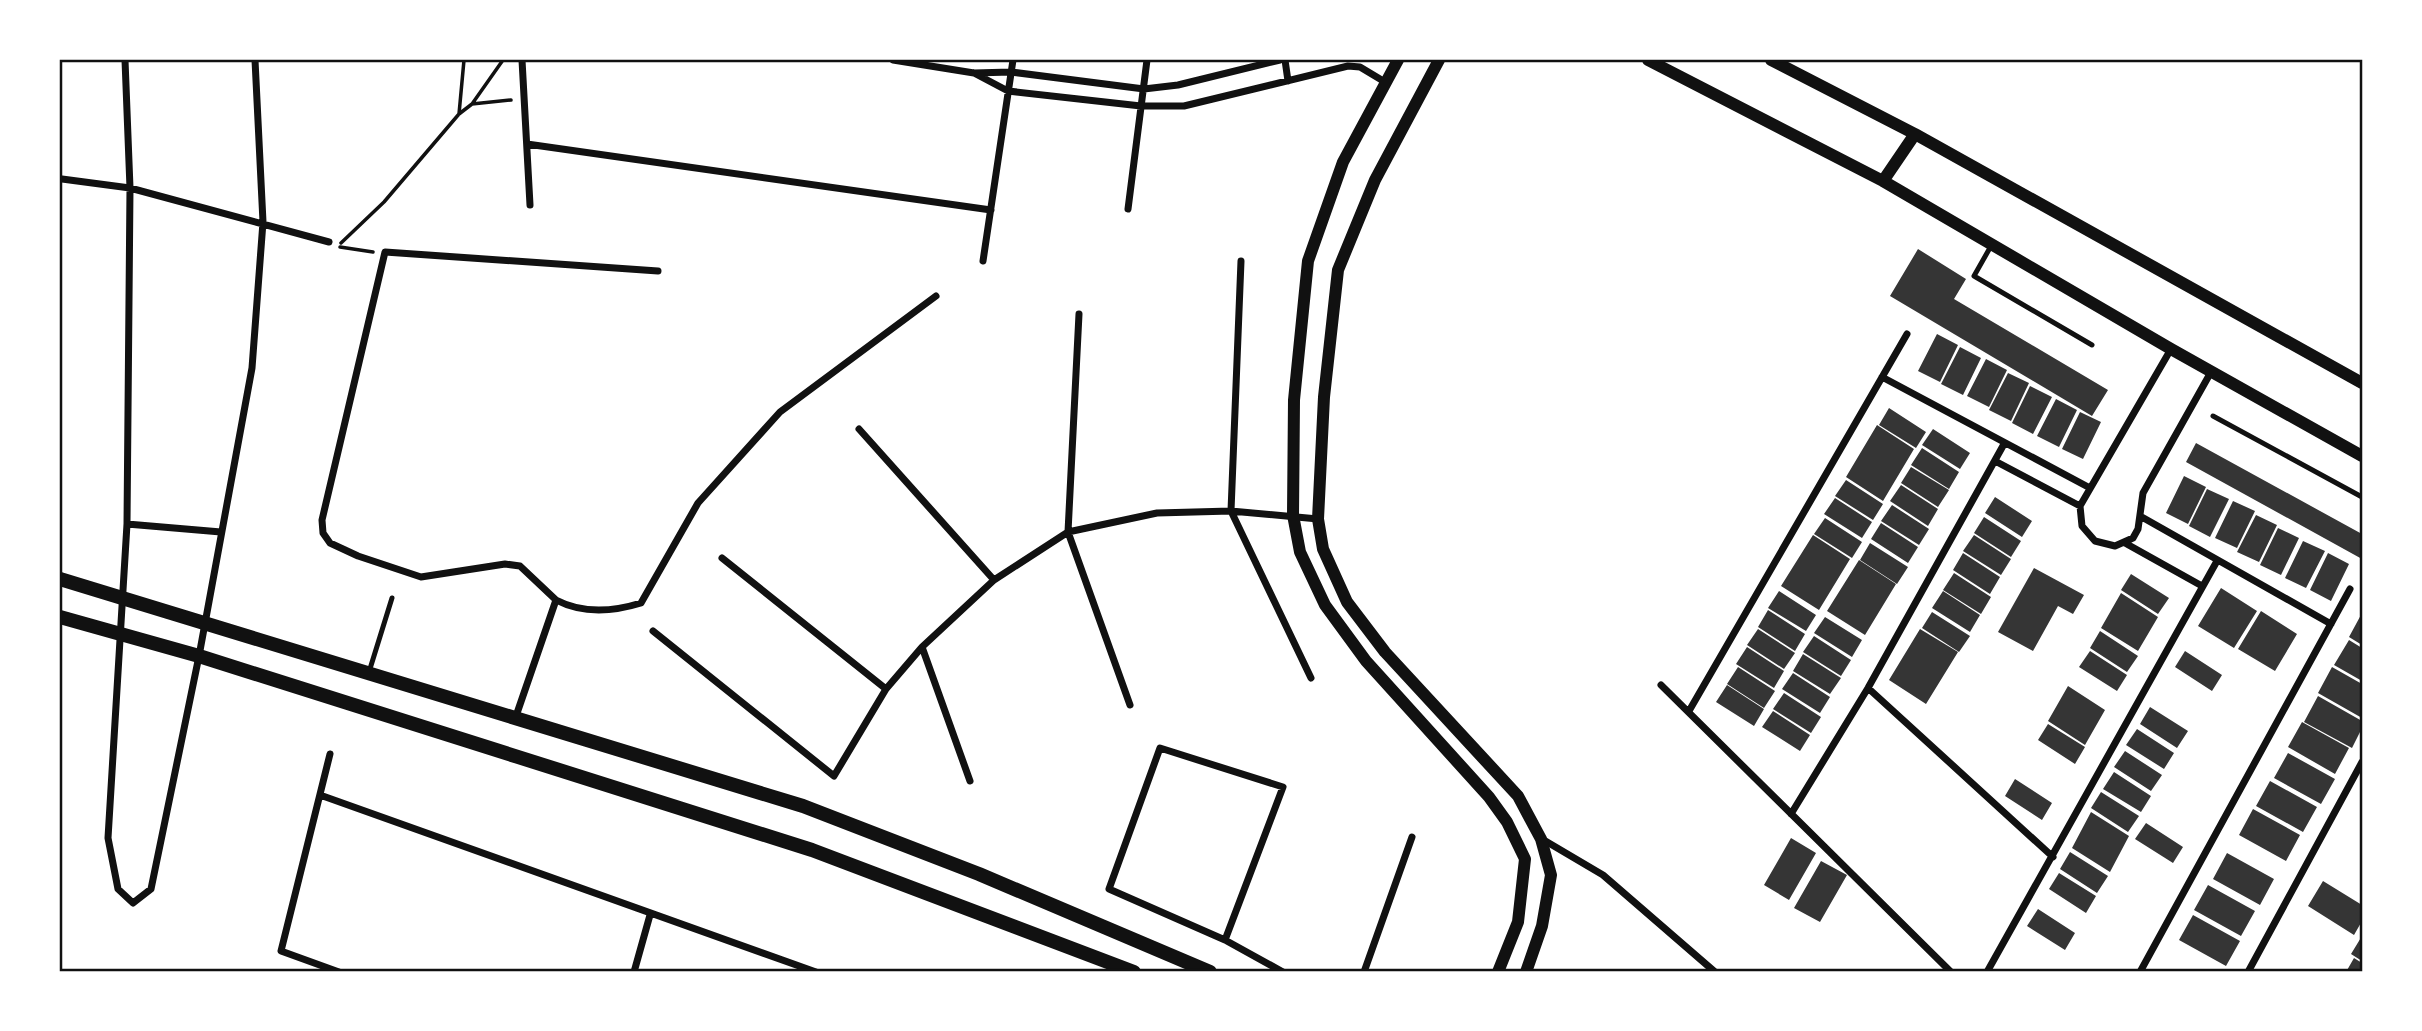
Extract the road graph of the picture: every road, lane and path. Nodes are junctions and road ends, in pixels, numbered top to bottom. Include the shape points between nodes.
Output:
1 (125, 60) edge
2 (255, 60) edge
3 (464, 60) edge
4 (503, 60) edge
5 (522, 60) edge
6 (893, 60) edge
7 (1013, 60) edge
8 (1147, 60) edge
9 (1280, 60) edge
10 (1285, 60) edge
11 (1398, 60) edge
12 (1648, 60) edge
13 (1771, 60) edge
14 (1439, 61) edge
15 (1011, 72) junction
16 (974, 73) junction
17 (1288, 81) junction
18 (1385, 82) junction
19 (1144, 89) junction
20 (1008, 91) junction
21 (524, 99) junction
22 (472, 104) junction
23 (1141, 106) junction
24 (459, 114) junction
25 (1915, 134) junction
26 (527, 144) junction
27 (62, 179) dead end
28 (1883, 181) junction
29 (130, 188) junction
30 (530, 205) dead end
31 (1128, 209) dead end
32 (991, 211) junction
33 (262, 222) junction
34 (329, 242) dead end
35 (1992, 245) junction
36 (386, 252) junction
37 (983, 261) dead end
38 (1241, 261) dead end
39 (658, 271) dead end
40 (936, 296) dead end
41 (1079, 314) dead end
42 (1907, 334) dead end
43 (2092, 345) dead end
44 (2171, 349) junction
45 (2211, 372) junction
46 (1882, 377) junction
47 (2362, 383) edge
48 (2213, 416) dead end
49 (859, 429) dead end
50 (2004, 444) junction
51 (2362, 456) edge
52 (1995, 461) junction
53 (2090, 488) junction
54 (2362, 497) edge
55 (2080, 506) junction
56 (1231, 511) junction
57 (1293, 515) junction
58 (2140, 516) junction
59 (1318, 519) junction
60 (127, 524) junction
61 (221, 532) junction
62 (1068, 532) junction
63 (2125, 543) junction
64 (722, 558) dead end
65 (2217, 561) junction
66 (60, 579) edge
67 (993, 580) junction
68 (2202, 586) junction
69 (2350, 589) dead end
70 (392, 598) dead end
71 (556, 600) junction
72 (122, 601) junction
73 (60, 617) edge
74 (2331, 624) junction
75 (205, 626) junction
76 (653, 631) dead end
77 (121, 634) junction
78 (922, 647) junction
79 (199, 656) junction
80 (368, 675) junction
81 (1311, 678) dead end
82 (1661, 685) dead end
83 (1868, 688) junction
84 (886, 689) junction
85 (1130, 705) dead end
86 (1689, 711) junction
87 (515, 720) junction
88 (330, 754) dead end
89 (2362, 762) edge
90 (970, 781) dead end
91 (320, 795) junction
92 (1791, 814) junction
93 (1412, 838) dead end
94 (1541, 839) junction
95 (2053, 857) junction
96 (650, 915) junction
97 (1225, 940) junction
98 (339, 971) edge
99 (634, 971) edge
100 (816, 971) edge
101 (1134, 971) edge
102 (1210, 971) edge
103 (1283, 971) edge
104 (1364, 971) edge
105 (1498, 971) edge
106 (1526, 971) edge
107 (1715, 971) edge
108 (1951, 971) edge
109 (1987, 971) edge
110 (2140, 971) edge
111 (2248, 971) edge

1 - 29 street
2 - 33 street
3 - 24 path
4 - 22 path
5 - 21 street
6 - 16 street
7 - 15 street
8 - 19 street
9 - 19 street
10 - 17 street
11 - 18 street
12 - 28 street
13 - 25 street
14 - 59 street via 1375,180 1338,270 1324,397
15 - 16 street
15 - 19 street
15 - 20 street
16 - 20 street
17 - 18 street via 1348,66 1360,67
17 - 23 street via 1184,106
18 - 57 street via 1343,162 1308,261 1294,400
19 - 23 street
20 - 23 street
20 - 32 street
21 - 22 path
21 - 26 street
22 - 24 path
23 - 31 street
24 - 36 path via 384,202 336,245 346,250
25 - 28 street
25 - 47 street
26 - 30 street
26 - 32 street
27 - 29 street
28 - 35 street
29 - 33 street
29 - 60 street
32 - 37 street
33 - 34 street
33 - 61 street via 252,368
35 - 43 lane via 1974,276
35 - 44 street
36 - 39 street
36 - 71 street via 322,520 323,533 330,543 358,556 421,577 505,564 520,566
38 - 56 street
40 - 71 street via 780,412 698,503 640,603 619,610 575,609
41 - 62 street
42 - 46 street
44 - 45 street
44 - 53 street
45 - 51 street
45 - 58 street via 2143,494
46 - 50 street
46 - 86 street
48 - 54 lane
49 - 67 street
50 - 52 street
50 - 53 street
52 - 55 street
52 - 83 street
53 - 55 street
55 - 63 street via 2082,526 2095,541 2115,546
56 - 57 street
56 - 62 street via 1157,513
56 - 81 street
57 - 59 street
57 - 105 street via 1300,552 1325,605 1366,661 1489,797 1525,859 1518,922
58 - 63 street via 2138,529
58 - 65 street
59 - 94 street via 1323,549 1347,602 1385,652 1518,796
60 - 61 street
60 - 72 street
61 - 75 street
62 - 67 street
62 - 85 street
63 - 68 street
64 - 84 street
65 - 68 street
65 - 74 street
66 - 72 main road
67 - 78 street
68 - 95 street
69 - 74 street
70 - 80 lane
71 - 87 street
72 - 75 main road
72 - 77 street
73 - 77 main road
74 - 110 street
75 - 79 street
75 - 80 main road
76 - 84 street via 834,776
77 - 79 main road
77 - 79 street via 108,838 118,889 133,903 151,889
78 - 84 street
78 - 90 street
79 - 101 main road via 812,850
80 - 87 main road
82 - 86 street
83 - 92 street
83 - 95 street
86 - 92 street
87 - 102 main road via 803,806 1030,894
88 - 91 street
89 - 111 street
91 - 96 street
91 - 98 street via 281,951
92 - 108 street
93 - 104 street
94 - 106 street via 1551,874 1542,926
94 - 107 street via 1603,875
95 - 109 street
96 - 99 street
96 - 100 street
97 - 97 street via 1109,889 1160,748 1283,787
97 - 103 street

